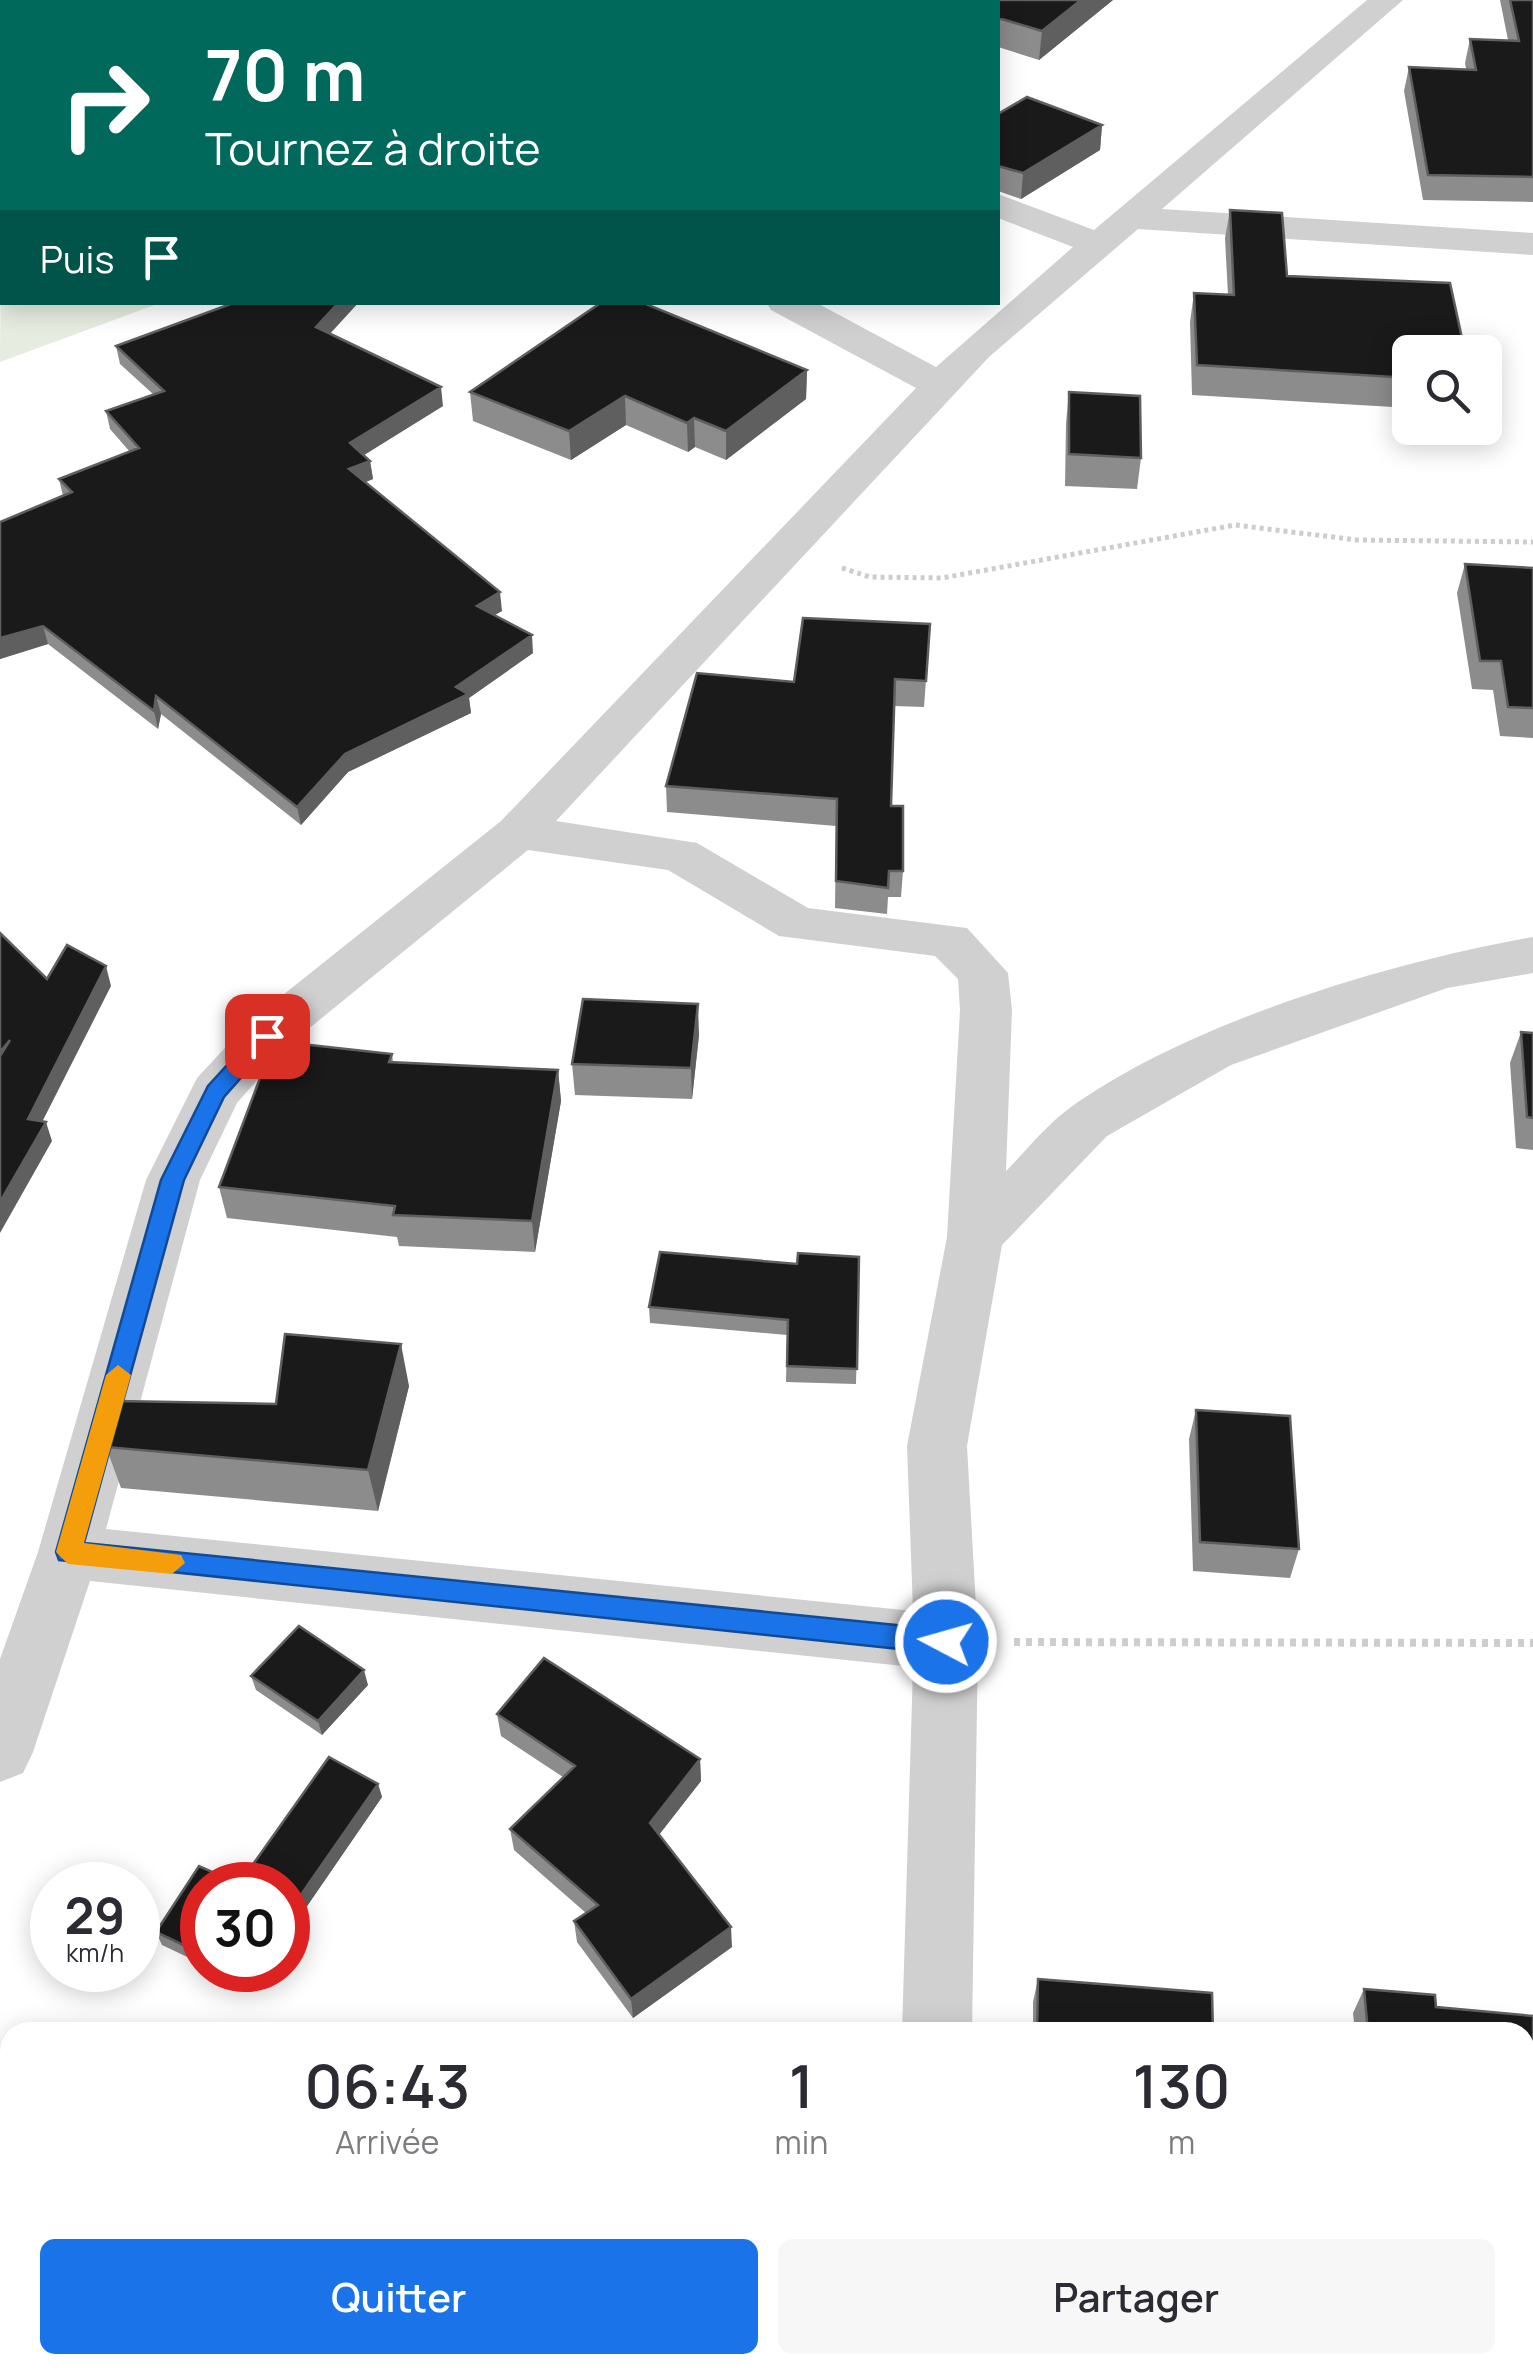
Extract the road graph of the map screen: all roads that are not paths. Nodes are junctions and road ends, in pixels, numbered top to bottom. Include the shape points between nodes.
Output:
1 (1387, 0) edge
2 (1000, 206) edge
3 (1116, 232) junction
4 (1533, 244) edge
5 (791, 305) edge
6 (941, 385) junction
7 (518, 832) junction
8 (1533, 956) edge
9 (975, 1237) junction
10 (68, 1552) junction
11 (946, 1642) junction
12 (0, 1752) edge
13 (937, 2022) edge

1 - 3 street
2 - 3 street
3 - 4 street
3 - 6 street
5 - 6 street
6 - 7 street
7 - 9 street via 680,856 797,924 949,940 983,972
7 - 10 street via 267,1036 216,1092 173,1180
8 - 9 street via 1441,971 1212,1051 1088,1122
9 - 11 street via 938,1446
10 - 11 street
10 - 12 street
11 - 13 street

